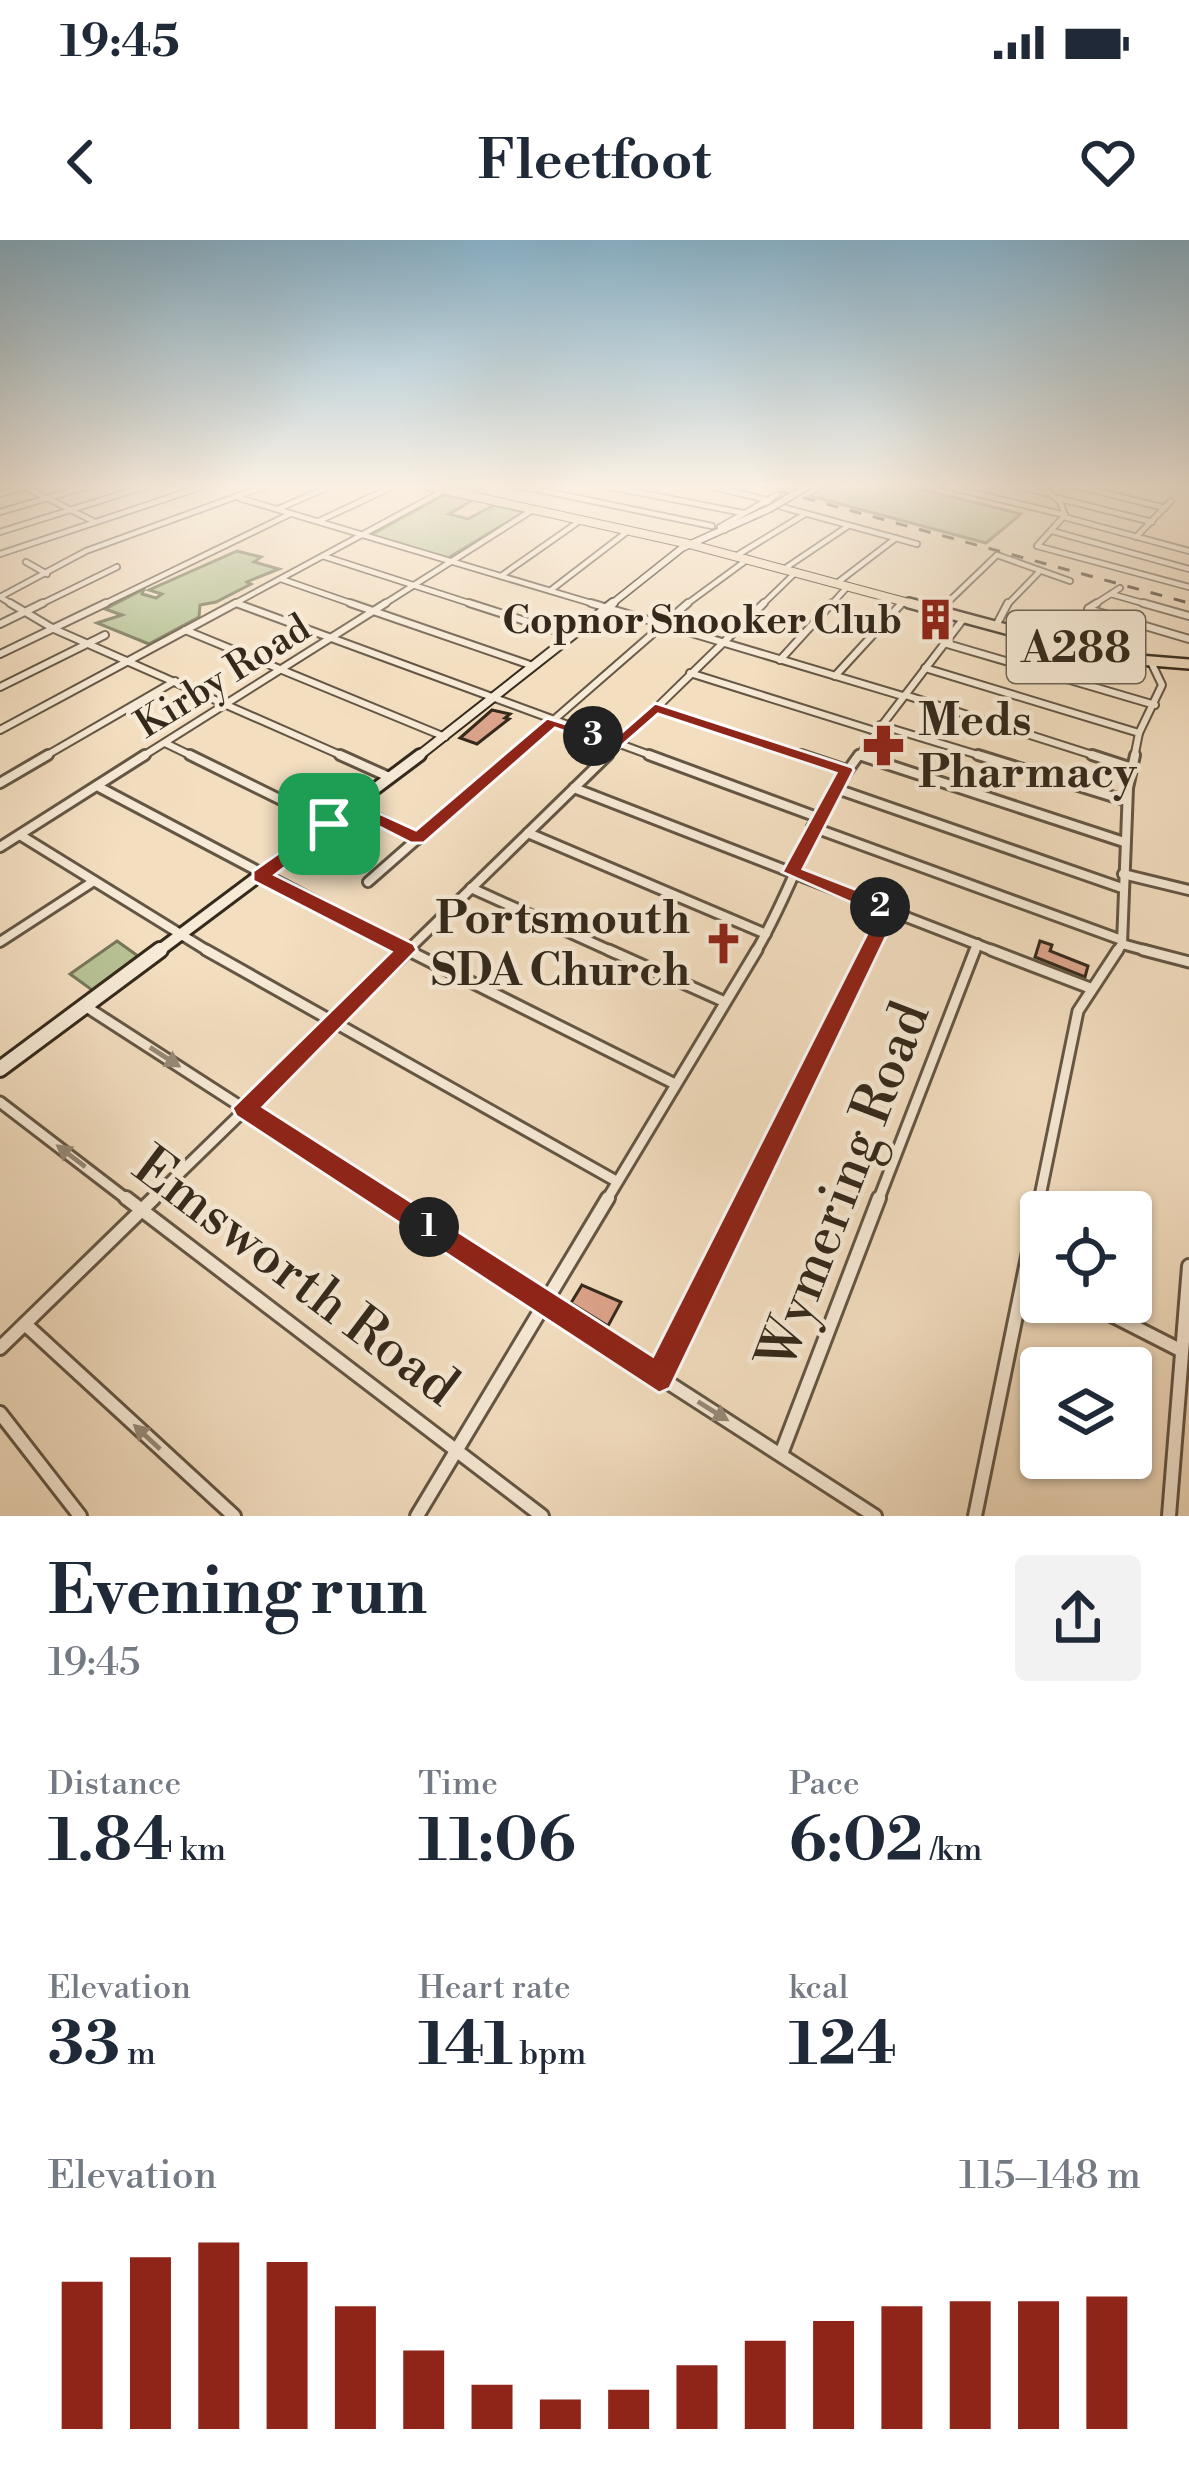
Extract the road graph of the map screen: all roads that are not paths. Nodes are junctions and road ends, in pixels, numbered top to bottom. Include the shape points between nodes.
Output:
1 (689, 544) edge
2 (104, 545) edge
3 (228, 545) edge
4 (344, 545) edge
5 (394, 545) edge
6 (479, 545) edge
7 (546, 545) edge
8 (610, 545) edge
9 (691, 545) edge
10 (704, 545) edge
11 (755, 545) edge
12 (823, 545) edge
13 (887, 545) edge
14 (1041, 545) edge
15 (1100, 545) edge
16 (706, 548) junction
17 (323, 556) junction
18 (736, 556) junction
19 (748, 559) junction
20 (26, 562) dead end
21 (452, 562) junction
22 (117, 567) dead end
23 (1189, 569) edge
24 (790, 570) junction
25 (1039, 572) junction
26 (47, 574) junction
27 (500, 577) junction
28 (280, 579) junction
29 (1070, 581) dead end
30 (837, 583) junction
31 (415, 585) junction
32 (848, 586) junction
33 (1189, 587) edge
34 (1120, 588) dead end
35 (550, 591) junction
36 (1111, 594) junction
37 (0, 597) edge
38 (904, 601) junction
39 (236, 603) junction
40 (606, 609) junction
41 (940, 610) junction
42 (374, 611) junction
43 (24, 614) junction
44 (965, 616) junction
45 (1189, 616) edge
46 (0, 624) edge
47 (997, 624) junction
48 (662, 626) junction
49 (54, 629) junction
50 (185, 630) junction
51 (1025, 631) junction
52 (105, 635) dead end
53 (572, 636) junction
54 (329, 639) junction
55 (1189, 639) edge
56 (722, 643) junction
57 (90, 644) junction
58 (944, 644) junction
59 (0, 654) edge
60 (1114, 658) junction
61 (780, 660) junction
62 (129, 661) junction
63 (1152, 664) junction
64 (1189, 664) edge
65 (535, 667) junction
66 (925, 668) junction
67 (280, 670) junction
68 (690, 673) junction
69 (835, 676) junction
70 (175, 681) junction
71 (0, 687) edge
72 (903, 695) junction
73 (493, 700) junction
74 (226, 704) junction
75 (1155, 705) junction
76 (655, 708) junction
77 (553, 722) junction
78 (878, 728) junction
79 (0, 730) edge
80 (1138, 733) junction
81 (445, 737) junction
82 (165, 742) junction
83 (617, 745) junction
84 (857, 755) junction
85 (1132, 768) junction
86 (846, 770) junction
87 (390, 778) junction
88 (0, 783) edge
89 (97, 786) junction
90 (574, 788) junction
91 (834, 788) junction
92 (1127, 801) junction
93 (352, 806) junction
94 (815, 822) junction
95 (329, 824) junction
96 (528, 833) junction
97 (20, 835) junction
98 (418, 839) junction
99 (1124, 842) junction
100 (0, 847) edge
101 (791, 872) junction
102 (1123, 874) junction
103 (260, 876) junction
104 (94, 881) junction
105 (368, 882) dead end
106 (471, 888) junction
107 (1122, 888) junction
108 (1189, 890) edge
109 (889, 910) junction
110 (766, 934) junction
111 (180, 935) junction
112 (1121, 942) junction
113 (0, 943) edge
114 (977, 944) junction
115 (407, 950) junction
116 (1189, 962) edge
117 (1090, 988) junction
118 (725, 1002) junction
119 (85, 1006) junction
120 (333, 1022) junction
121 (0, 1069) edge
122 (675, 1084) junction
123 (0, 1102) edge
124 (245, 1108) junction
125 (616, 1181) junction
126 (1043, 1191) edge
127 (142, 1210) junction
128 (1189, 1266) edge
129 (544, 1301) junction
130 (1020, 1305) edge
131 (1127, 1323) edge
132 (25, 1324) junction
133 (0, 1348) edge
134 (1182, 1351) junction
135 (659, 1377) junction
136 (0, 1413) edge
137 (456, 1450) junction
138 (781, 1454) junction
139 (80, 1516) edge
140 (234, 1516) edge
141 (417, 1516) edge
142 (542, 1516) edge
143 (875, 1516) edge
144 (975, 1516) edge
145 (1168, 1516) edge

1 - 40 street
2 - 26 street
3 - 49 street
4 - 17 street
5 - 21 street
6 - 21 street, Kirby Road
7 - 27 street
8 - 35 street
9 - 16 main road, A288
10 - 16 street
11 - 18 street
12 - 24 street
13 - 30 street
14 - 33 street
15 - 23 street
16 - 18 main road, A288
17 - 28 street
17 - 31 street
18 - 19 main road, A288
19 - 24 main road, A288
19 - 48 street
20 - 26 street
21 - 27 street
21 - 31 street, Kirby Road
22 - 43 street
24 - 30 main road, A288
24 - 56 street
25 - 29 street
25 - 41 street via 999,555
25 - 47 street
26 - 37 street
27 - 35 street
28 - 39 street
28 - 42 street
30 - 32 main road, A288
31 - 42 street, Kirby Road
31 - 53 street
32 - 38 main road, A288
32 - 61 street
34 - 36 street
35 - 40 street
36 - 45 street
36 - 55 street via 1088,609
37 - 43 street
38 - 41 main road, A288
38 - 69 street
39 - 50 street
39 - 54 street
40 - 48 street
40 - 53 street
41 - 44 main road, A288
42 - 54 street, Kirby Road
42 - 65 street
43 - 46 street
43 - 49 street
44 - 47 main road, A288
44 - 58 street
47 - 51 main road, A288
48 - 56 street
48 - 77 street
49 - 57 street
49 - 59 street
50 - 62 street
50 - 67 street
51 - 60 main road, A288
51 - 60 street via 1032,618 1119,644
52 - 57 street
53 - 65 street
54 - 67 street, Kirby Road
54 - 73 street
56 - 61 street
56 - 68 street
57 - 62 street
57 - 71 street
58 - 66 street
58 - 75 street
60 - 63 main road, A288
61 - 69 street
62 - 70 street
62 - 79 street
63 - 64 main road, A288
63 - 75 street via 1162,682
65 - 73 street
66 - 72 street
66 - 80 street
67 - 74 street, Kirby Road
67 - 81 street
68 - 76 street
68 - 78 street
69 - 72 street
70 - 74 street
70 - 88 street
72 - 78 street
72 - 85 street
73 - 77 street
73 - 81 street
74 - 82 street, Kirby Road
74 - 87 street
75 - 80 street
76 - 83 street
76 - 86 street
77 - 83 street
77 - 98 street
78 - 84 street
78 - 92 street
80 - 85 street
81 - 87 street
82 - 89 street, Kirby Road
82 - 95 street
83 - 90 street
83 - 94 street
84 - 86 street
84 - 99 street
85 - 92 street
86 - 91 street
87 - 93 street
89 - 97 street, Kirby Road
89 - 103 street
90 - 96 street
90 - 101 street
91 - 94 street
91 - 107 street
92 - 99 street
93 - 95 street
93 - 98 street
94 - 101 street
94 - 112 street
95 - 103 street
96 - 106 street
96 - 110 street
97 - 100 street, Kirby Road
97 - 104 street
98 - 105 street
99 - 102 street
101 - 109 street
101 - 110 street
102 - 107 street
102 - 108 street
103 - 111 street
103 - 115 street
104 - 111 street
104 - 113 street
106 - 115 street
106 - 118 street
107 - 112 street
109 - 114 street
109 - 135 street
110 - 118 street
111 - 119 street
111 - 120 street
112 - 116 street
112 - 117 street
114 - 117 street
114 - 138 street, Wymering Road
115 - 120 street
115 - 122 street
117 - 126 street via 1078,1011
118 - 122 street
119 - 121 street
119 -> 124 street
120 - 124 street
120 - 125 street
122 - 125 street
127 -> 123 street, Emsworth Road
124 - 127 street
124 - 129 street
125 - 129 street
127 - 132 street
127 - 137 street, Emsworth Road
128 - 134 street
129 - 135 street
129 - 137 street
130 - 144 street
131 - 134 street
132 - 133 street
140 -> 132 street
134 - 145 street
135 -> 138 street
136 - 139 street
137 - 141 street
137 - 142 street, Emsworth Road
138 - 143 street

